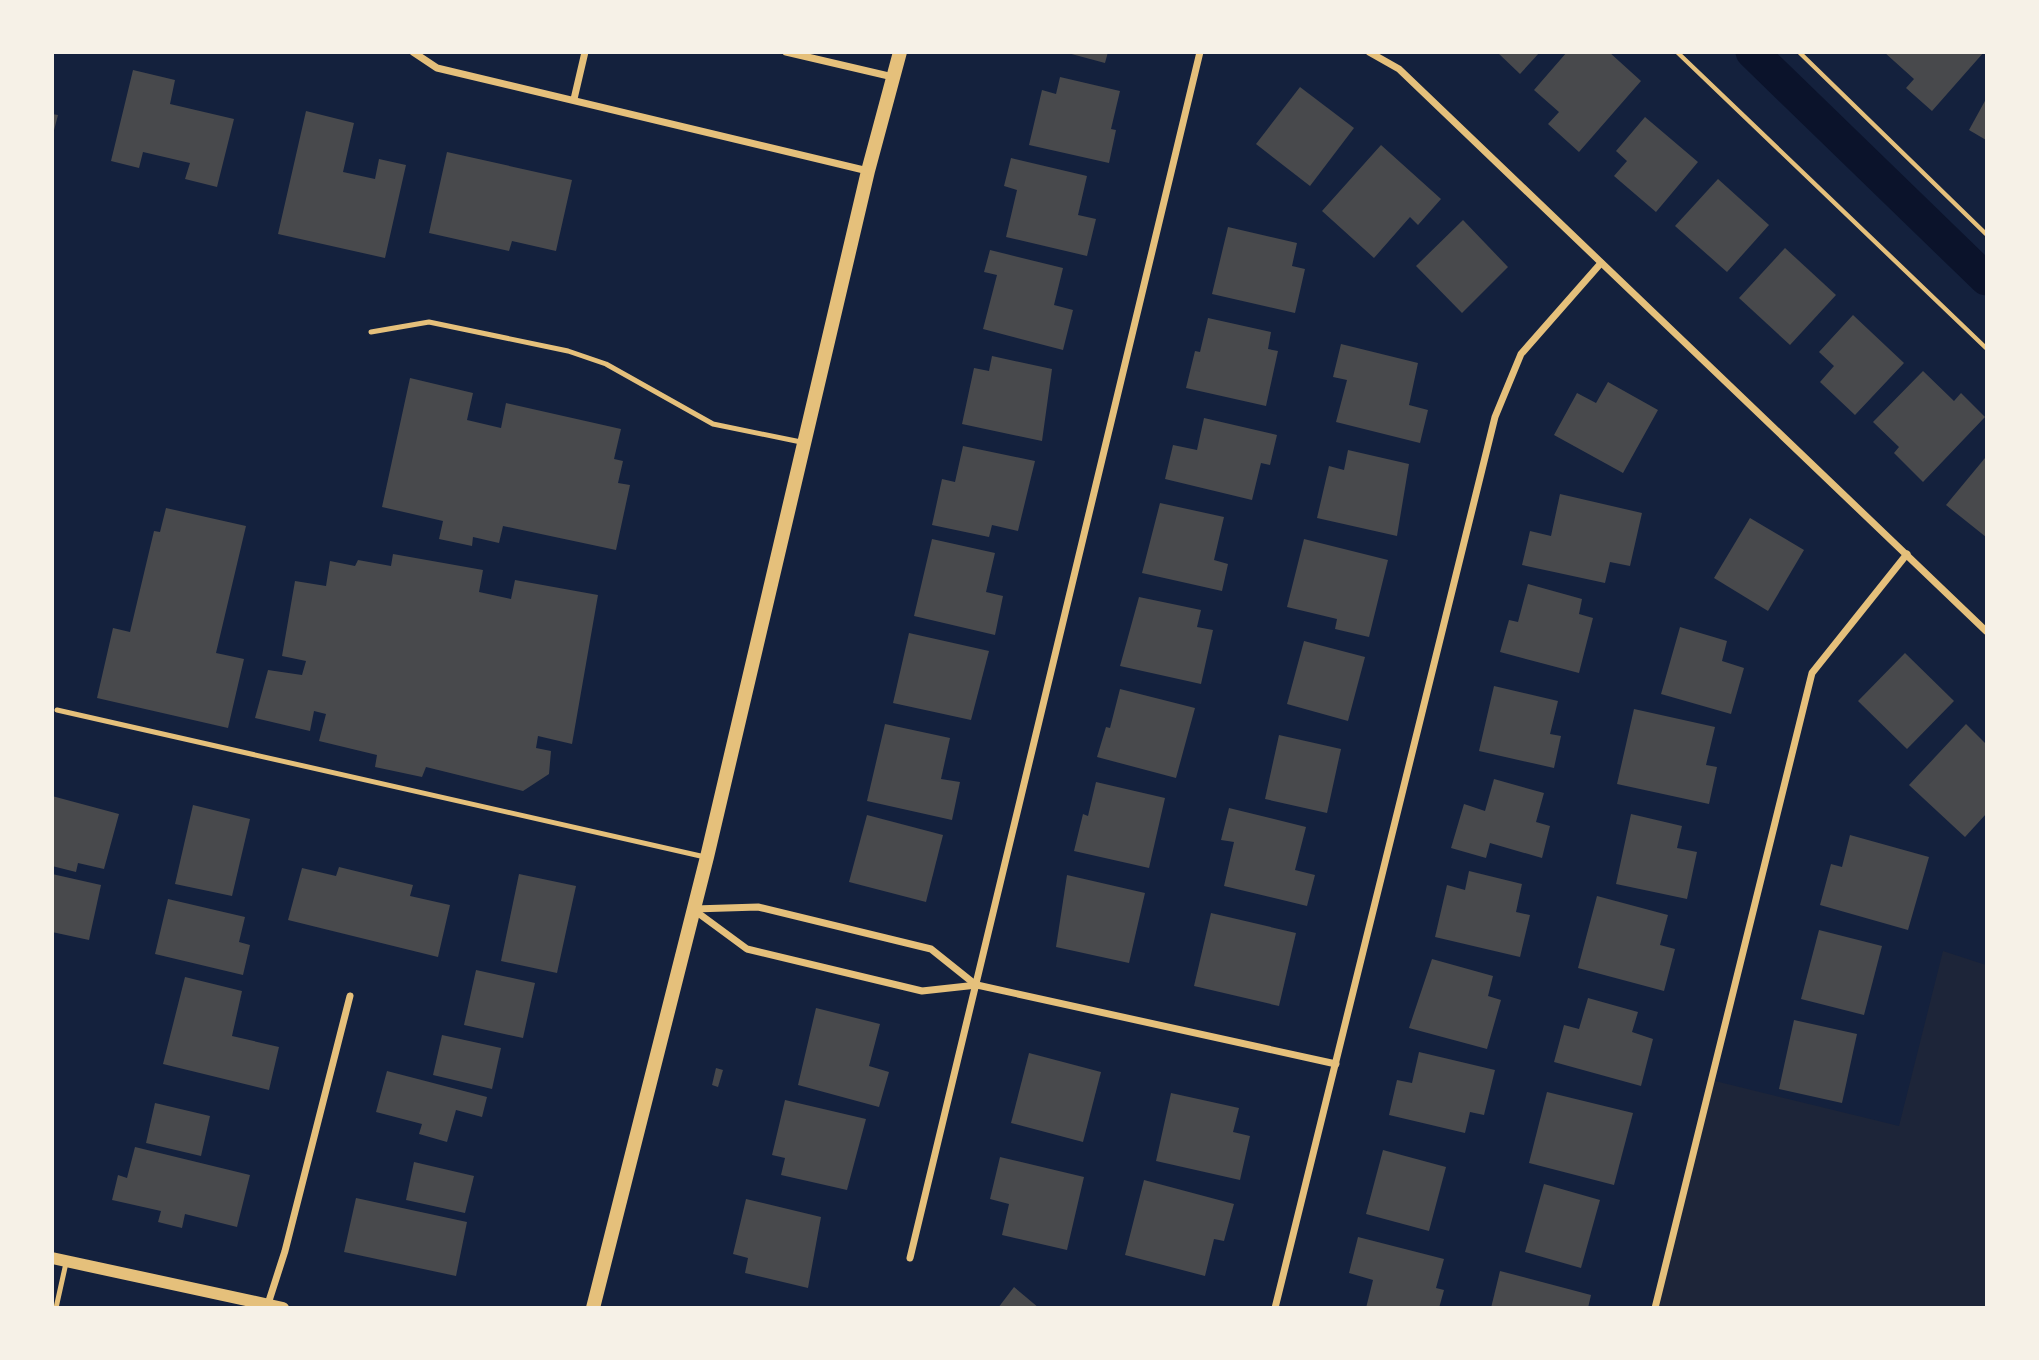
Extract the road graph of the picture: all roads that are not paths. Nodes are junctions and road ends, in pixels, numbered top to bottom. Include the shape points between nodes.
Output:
1 (413, 52) edge
2 (585, 52) edge
3 (786, 52) edge
4 (900, 52) edge
5 (1200, 52) edge
6 (1369, 52) edge
7 (894, 78) junction
8 (574, 99) junction
9 (868, 171) junction
10 (1601, 263) junction
11 (371, 332) dead end
12 (804, 443) junction
13 (1907, 554) junction
14 (1986, 631) edge
15 (57, 710) dead end
16 (707, 857) junction
17 (693, 909) junction
18 (977, 985) junction
19 (350, 996) dead end
20 (1336, 1064) junction
21 (52, 1258) edge
22 (910, 1258) dead end
23 (67, 1261) junction
24 (267, 1306) edge
25 (56, 1307) edge
26 (283, 1307) edge
27 (593, 1307) edge
28 (1275, 1307) edge
29 (1655, 1307) edge

1 - 8 street via 437,68
2 - 8 street
3 - 7 street
4 - 7 main road
5 - 18 street
6 - 10 street via 1399,69
7 - 9 main road
8 - 9 street
9 - 12 main road
10 - 13 street
10 - 20 street via 1521,354 1495,417
11 - 12 lane via 429,322 568,351 606,364 713,424
12 - 16 main road
13 - 14 street
13 - 29 street via 1812,673
15 - 16 lane
16 - 17 main road
17 - 18 street via 758,906 931,949
17 - 18 street via 747,948 922,991
17 - 27 main road
18 - 20 street
18 - 22 street
19 - 24 street
20 - 28 street
21 - 23 street
23 - 24 street
23 - 25 lane
24 - 26 street

